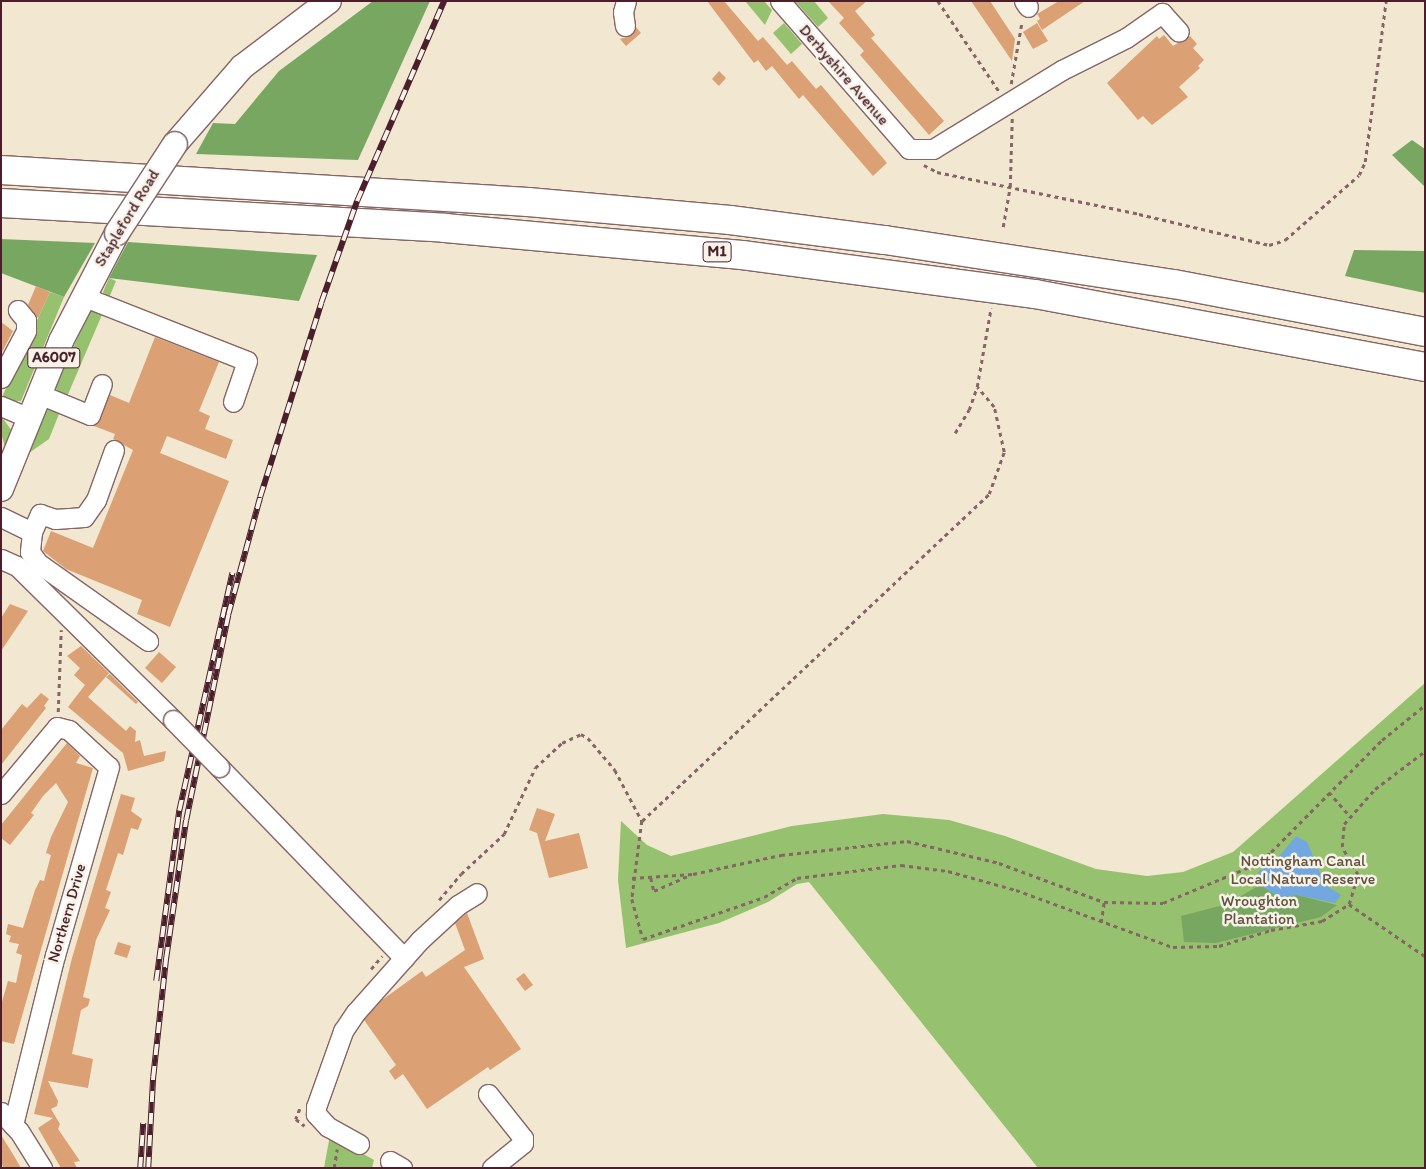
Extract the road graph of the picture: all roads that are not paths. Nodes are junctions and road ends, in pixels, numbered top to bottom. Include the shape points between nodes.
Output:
1 (329, 1) edge
2 (626, 1) edge
3 (780, 1) edge
4 (624, 26) dead end
5 (1179, 32) dead end
6 (1, 170) edge
7 (1, 203) edge
8 (82, 296) junction
9 (18, 310) dead end
10 (1425, 332) edge
11 (1425, 366) edge
12 (1, 378) edge
13 (102, 384) dead end
14 (39, 394) junction
15 (233, 402) dead end
16 (1, 406) edge
17 (29, 418) junction
18 (114, 450) dead end
19 (1, 490) edge
20 (1, 516) edge
21 (32, 532) junction
22 (1, 559) edge
23 (148, 641) dead end
24 (1, 794) edge
25 (477, 893) dead end
26 (404, 958) junction
27 (488, 1094) dead end
28 (7, 1118) edge
29 (359, 1144) dead end
30 (42, 1168) edge
31 (492, 1168) edge

1 - 8 main road, Stapleford Road / A6007, bridge via 242,67 174,144 117,232
2 - 4 street
3 - 5 street, Derbyshire Avenue via 909,149 933,148 1062,70 1126,38 1162,13
6 - 10 highway, M1 via 528,202 730,220 1174,284
7 - 11 highway, M1 via 444,228 752,256 1035,294
8 - 14 main road, Stapleford Road / A6007
8 - 15 street via 247,361
9 - 12 street via 27,326
13 - 14 street via 90,414
14 - 17 main road, Stapleford Road / A6007
16 - 17 street
17 - 19 main road, Stapleford Road / A6007
18 - 21 street via 90,512 76,519 56,519 40,514
20 - 21 street
21 - 23 street via 30,552 38,563
22 - 26 street, bridge via 17,566 173,720
24 - 28 street, Northern Drive via 57,727 69,730 106,762 108,774
25 - 26 street via 458,905
26 - 29 street via 356,1012 343,1032 316,1107 322,1122
27 - 31 street via 523,1143
28 - 30 street

